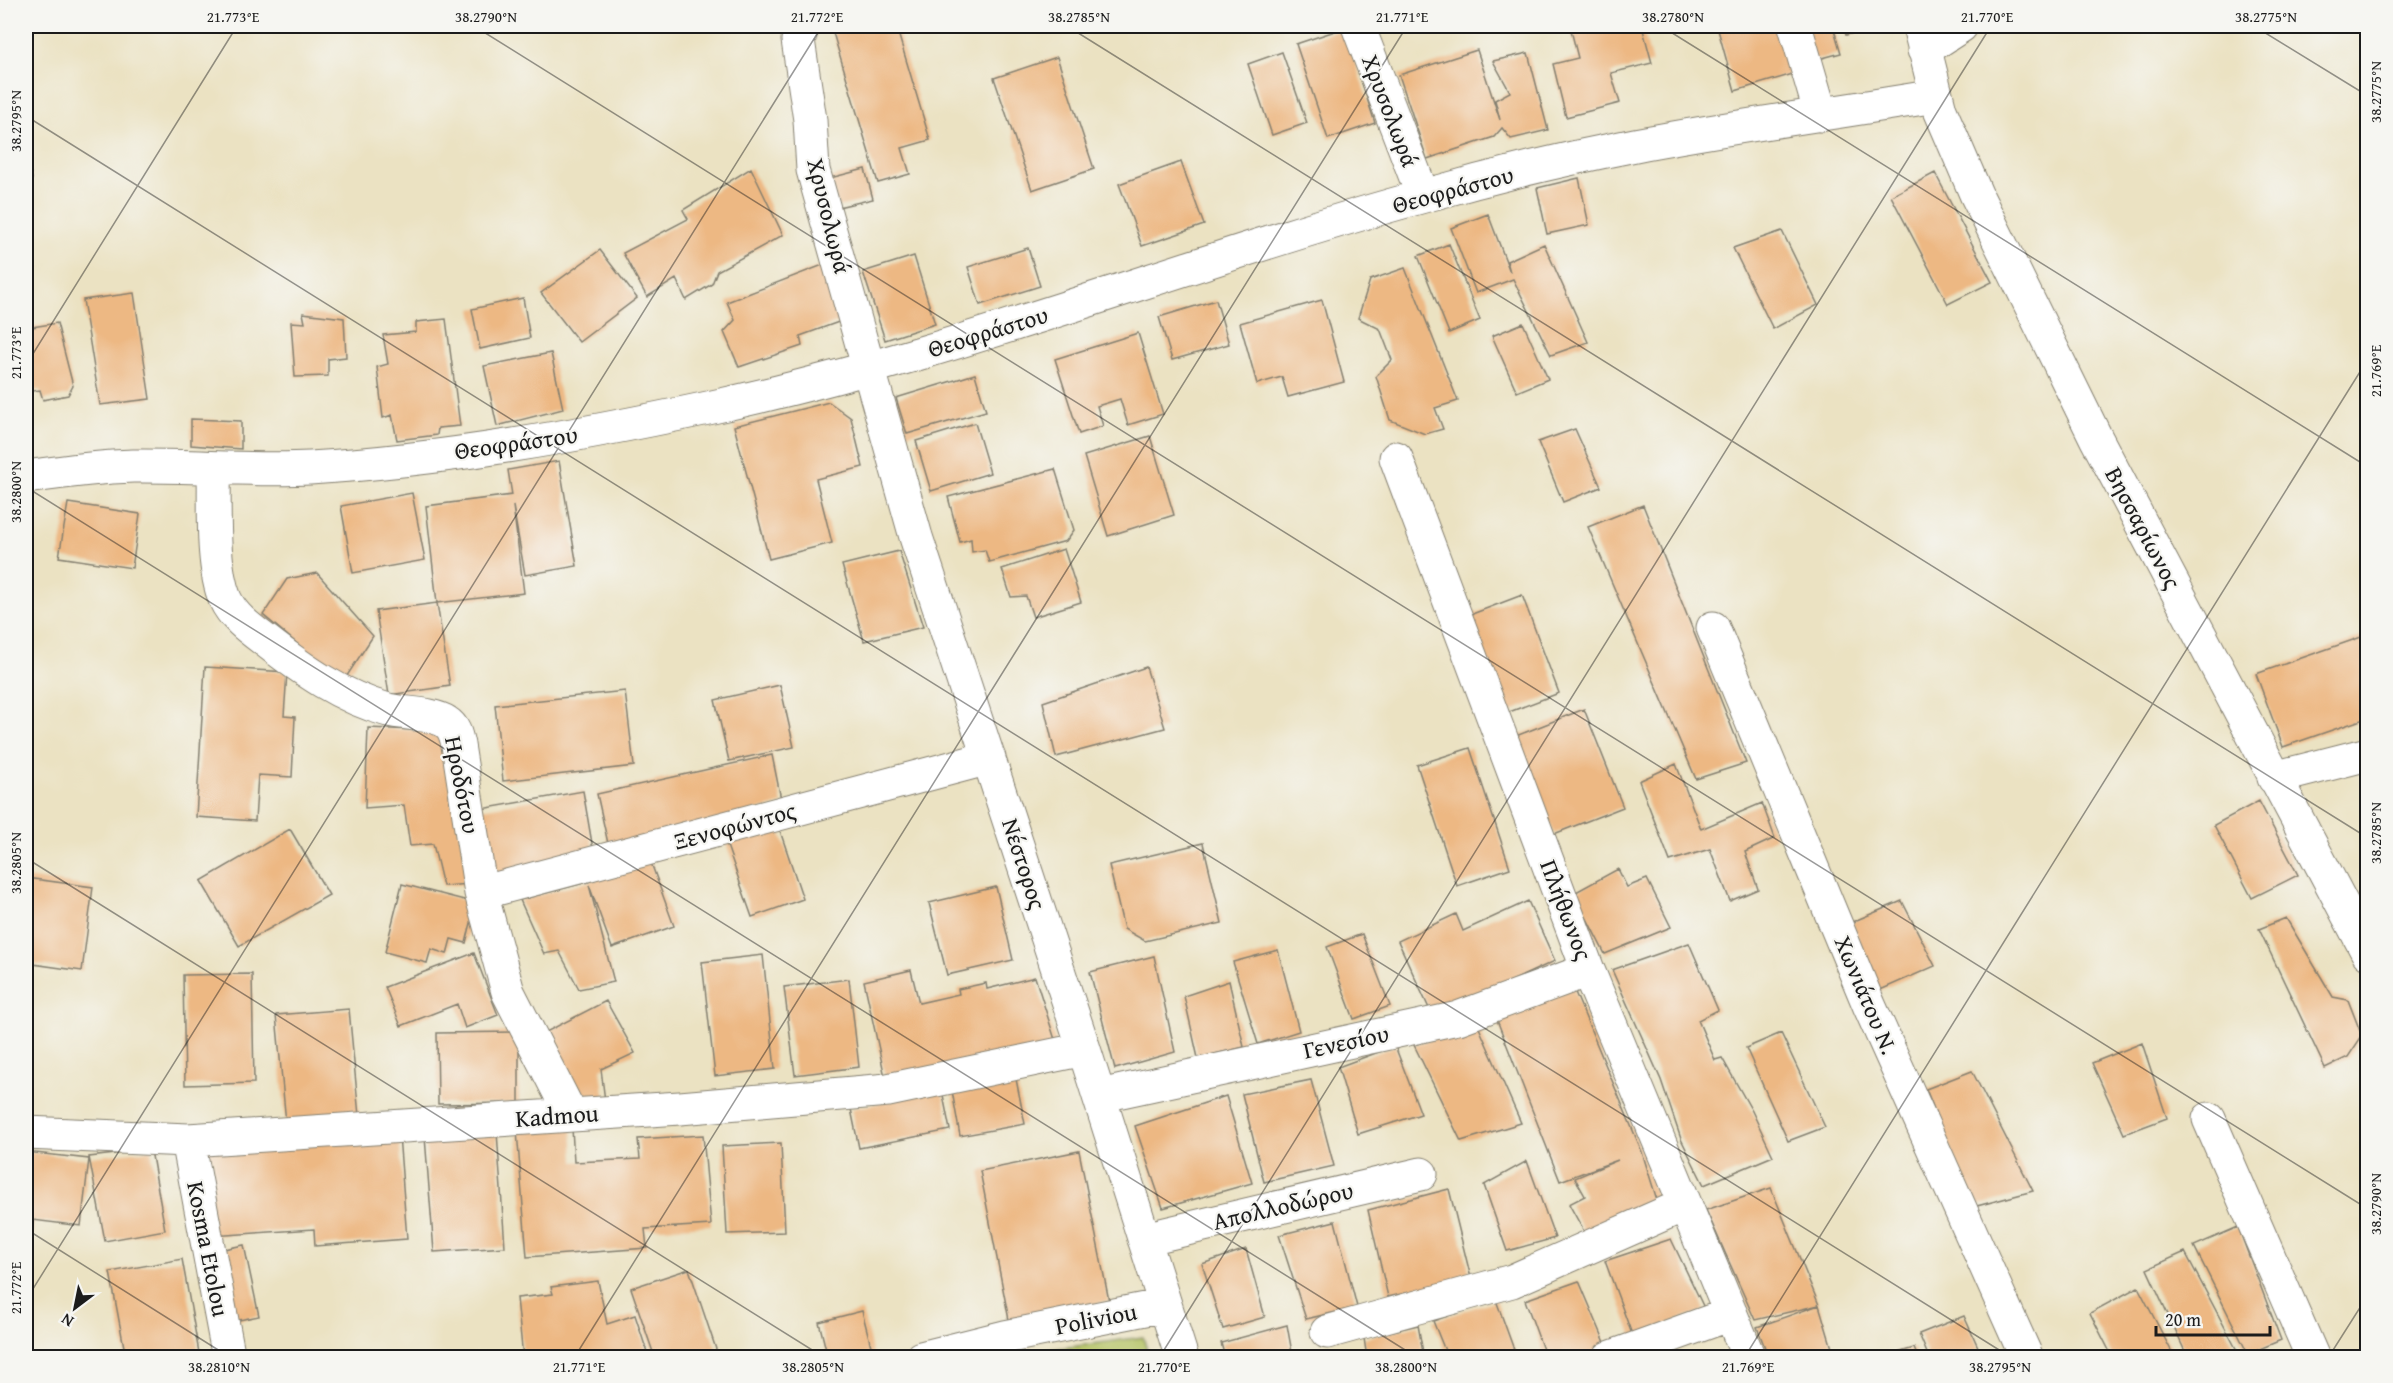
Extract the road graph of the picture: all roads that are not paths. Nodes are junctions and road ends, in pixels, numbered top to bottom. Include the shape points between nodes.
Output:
1 (803, 26) edge
2 (1358, 26) edge
3 (1795, 26) edge
4 (1961, 26) edge
5 (1921, 38) edge
6 (1935, 96) junction
7 (1821, 115) junction
8 (1423, 196) junction
9 (869, 369) junction
10 (1396, 458) dead end
11 (214, 468) junction
12 (26, 477) edge
13 (1713, 628) dead end
14 (2367, 754) edge
15 (989, 758) junction
16 (2274, 778) junction
17 (481, 893) junction
18 (2367, 953) edge
19 (1588, 970) junction
20 (1084, 1049) junction
21 (1099, 1096) junction
22 (571, 1115) junction
23 (2209, 1119) dead end
24 (26, 1133) edge
25 (188, 1140) junction
26 (1421, 1174) dead end
27 (1684, 1205) junction
28 (1144, 1239) junction
29 (1165, 1305) junction
30 (1731, 1314) junction
31 (1327, 1332) dead end
32 (1006, 1347) edge
33 (229, 1358) edge
34 (921, 1358) edge
35 (1182, 1358) edge
36 (1609, 1358) edge
37 (1749, 1358) edge
38 (2027, 1358) edge
39 (2313, 1358) edge

1 - 9 street, Χρυσολωρά via 798,40 813,170
2 - 8 street, Χρυσολωρά
3 - 7 street
4 - 5 street
5 - 6 street, Βησσαρίωνος
6 - 7 street, Θεοφράστου
6 - 16 street, Βησσαρίωνος via 1976,194 2096,438
7 - 8 street, Θεοφράστου via 1636,145
8 - 9 street, Θεοφράστου
9 - 11 street, Θεοφράστου via 587,433 339,466
9 - 15 street, Νέστορος via 916,537
10 - 19 street, Πλήθωνος
11 - 12 street, Θεοφράστου via 102,467
11 - 17 street, Ηροδότου via 220,585 237,617 307,673 330,685 387,709 439,718 453,729
13 - 38 street, Χωνιάτου Ν. via 1869,1005
14 - 16 street
15 - 17 street, Ξενοφώντος
15 - 20 street, Νέστορος
16 - 18 street, Βησσαρίωνος
17 - 22 street, Ηροδότου via 508,992
19 - 21 street, Γενεσίου via 1458,1018
19 - 27 street, Πλήθωνος
20 - 21 street, Νέστορος
20 - 22 street, Kadmou via 888,1090
21 - 28 street, Νέστορος
22 - 25 street, Kadmou
23 - 39 street
24 - 25 street, Kadmou
25 - 33 street, Kosma Etolou
26 - 28 street, Απολλοδώρου
27 - 30 street, Πλήθωνος
27 - 31 street via 1512,1281
28 - 29 street, Νέστορος
29 - 32 street, Poliviou
29 - 35 street, Νέστορος
30 - 36 street
30 - 37 street, Πλήθωνος
32 - 34 street, Poliviou

